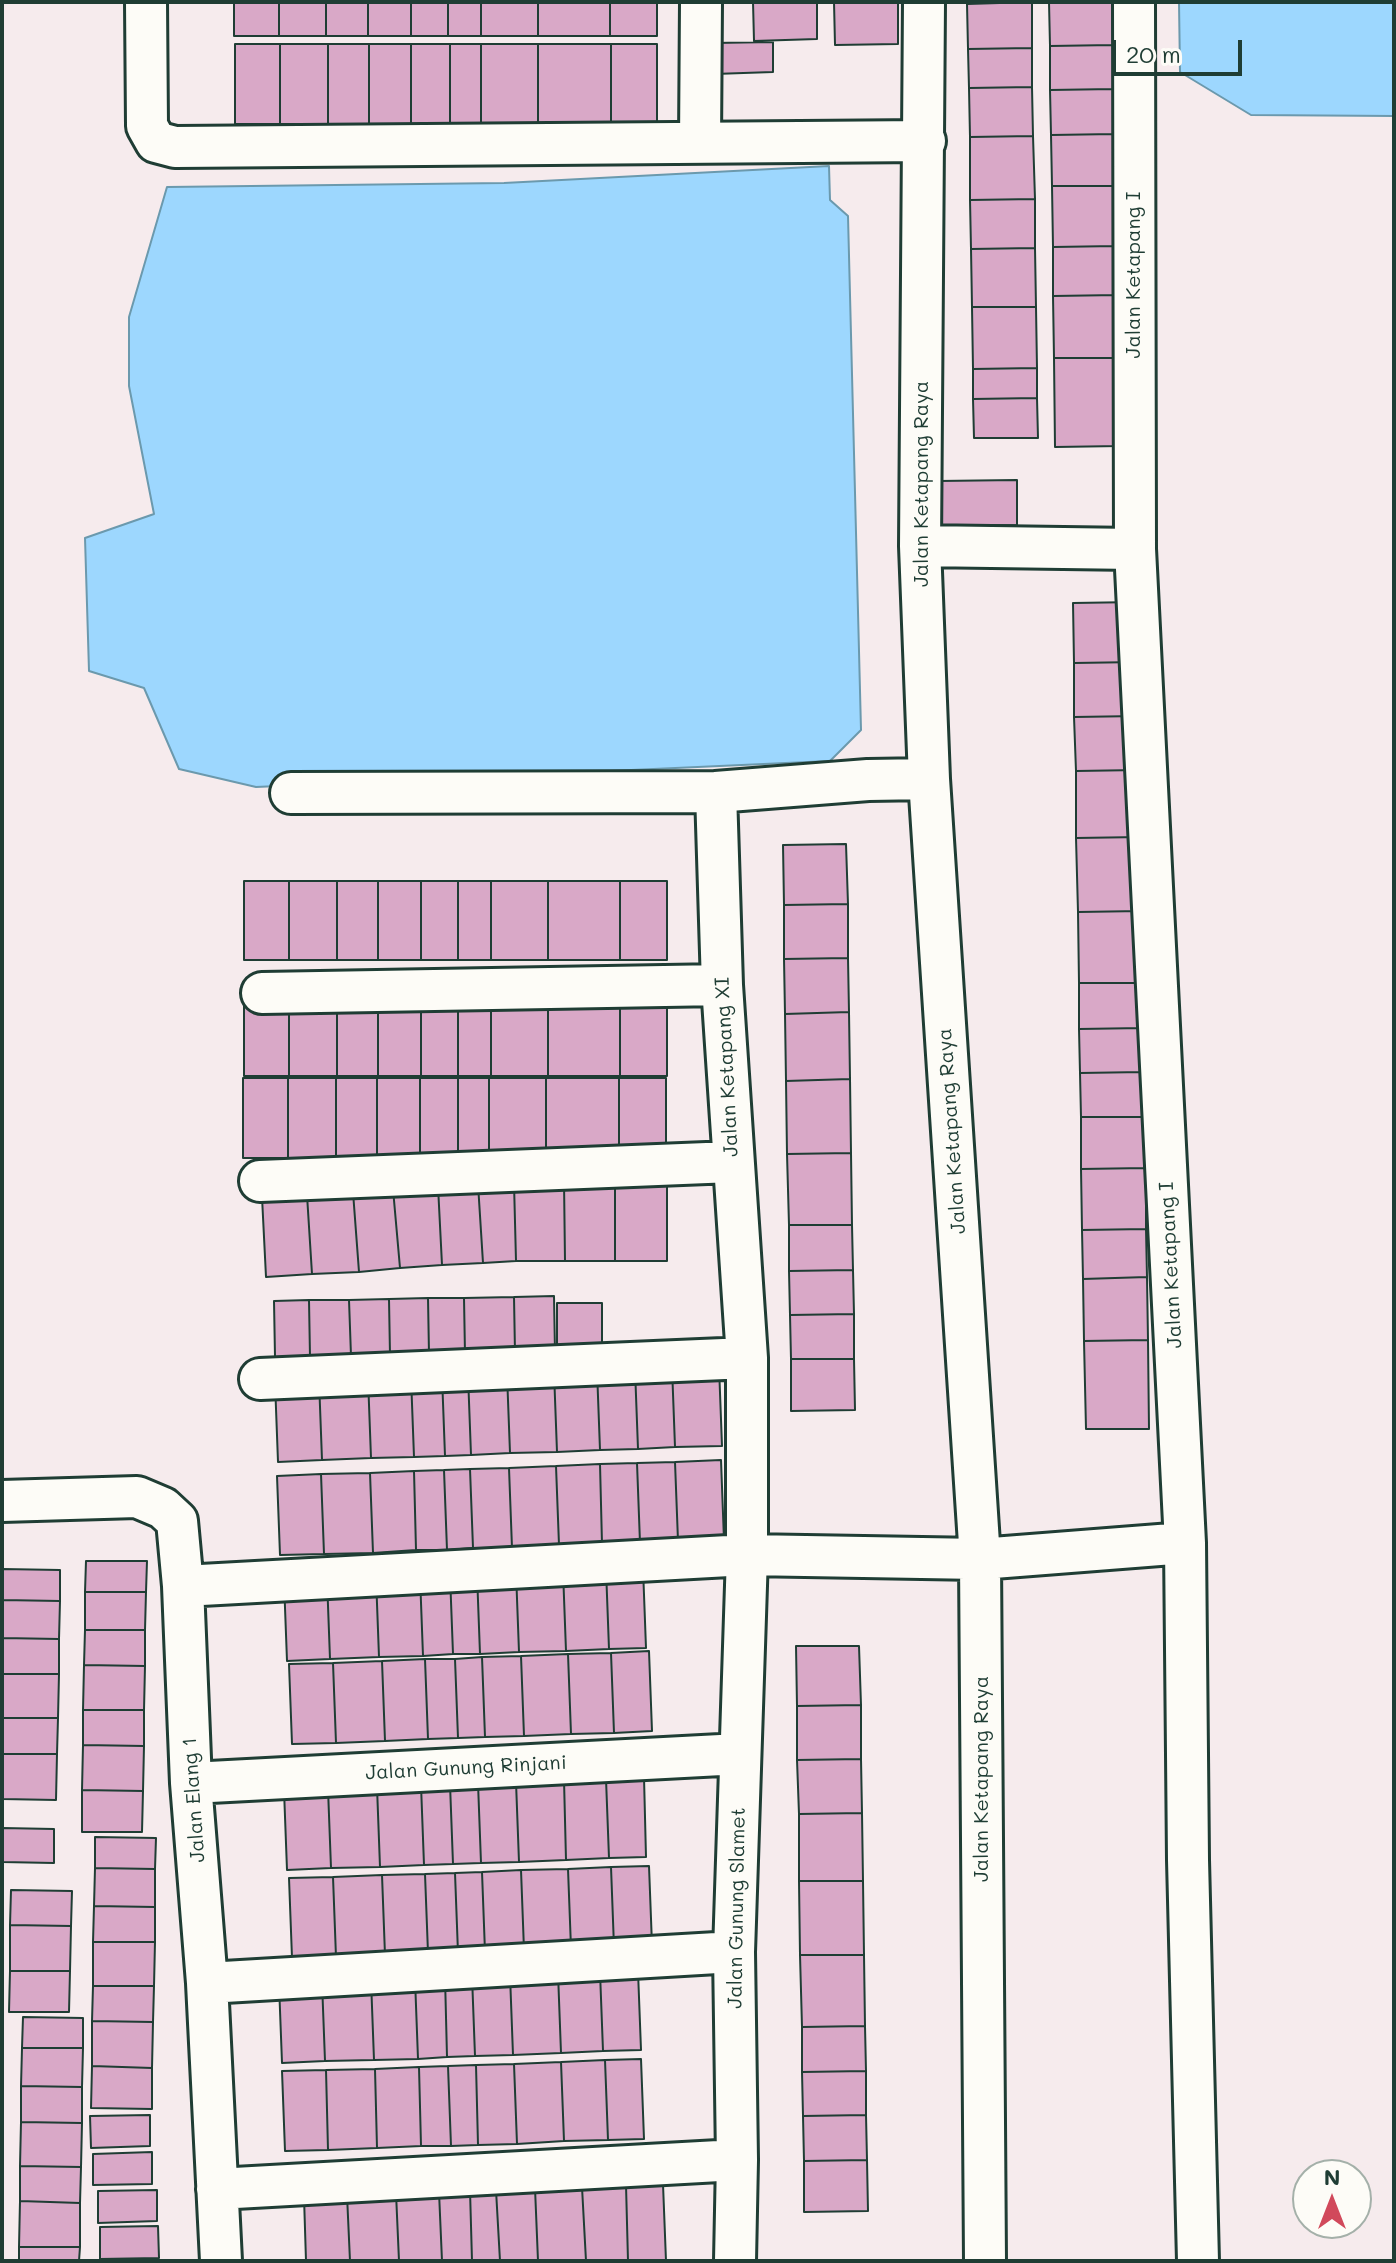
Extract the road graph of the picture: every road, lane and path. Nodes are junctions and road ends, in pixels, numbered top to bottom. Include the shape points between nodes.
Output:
1 (146, 2) edge
2 (701, 2) edge
3 (924, 2) edge
4 (1134, 2) edge
5 (925, 141) junction
6 (700, 143) junction
7 (920, 546) junction
8 (1135, 549) junction
9 (929, 779) junction
10 (716, 792) junction
11 (291, 793) dead end
12 (722, 985) junction
13 (262, 993) dead end
14 (732, 1162) junction
15 (260, 1181) dead end
16 (747, 1358) junction
17 (260, 1379) dead end
18 (2, 1501) edge
19 (1185, 1543) junction
20 (747, 1555) junction
21 (980, 1559) junction
22 (183, 1586) junction
23 (740, 1754) junction
24 (191, 1783) junction
25 (734, 1952) junction
26 (207, 1983) junction
27 (737, 2160) junction
28 (217, 2189) junction
29 (221, 2261) edge
30 (735, 2261) edge
31 (985, 2261) edge
32 (1198, 2261) edge

1 - 6 street via 147,126 156,142 175,147
2 - 6 street
3 - 5 street, Jalan Ketapang Raya
4 - 8 street, Jalan Ketapang I
5 - 6 street
5 - 7 street, Jalan Ketapang Raya
7 - 8 street
7 - 9 street, Jalan Ketapang Raya
8 - 19 street, Jalan Ketapang I
9 - 10 street
9 - 21 street, Jalan Ketapang Raya
10 - 11 street
10 - 12 street, Jalan Ketapang XI
12 - 13 street
12 - 14 street, Jalan Ketapang XI
14 - 15 street
14 - 16 street, Jalan Ketapang XI
16 - 17 street
16 - 20 street, Jalan Ketapang XI
18 - 22 street, Jalan Elang 1 via 137,1497 163,1508 177,1521
19 - 21 street
19 - 32 street, Jalan Ketapang I
20 - 21 street
20 - 22 street
20 - 23 street, Jalan Gunung Slamet
21 - 31 street, Jalan Ketapang Raya
22 - 24 street, Jalan Elang 1
23 - 24 street, Jalan Gunung Rinjani
23 - 25 street, Jalan Gunung Slamet
24 - 26 street, Jalan Elang 1
25 - 26 street
25 - 27 street, Jalan Gunung Slamet
26 - 28 street, Jalan Elang 1
27 - 28 street
27 - 30 street, Jalan Gunung Slamet
28 - 29 street, Jalan Elang 1

